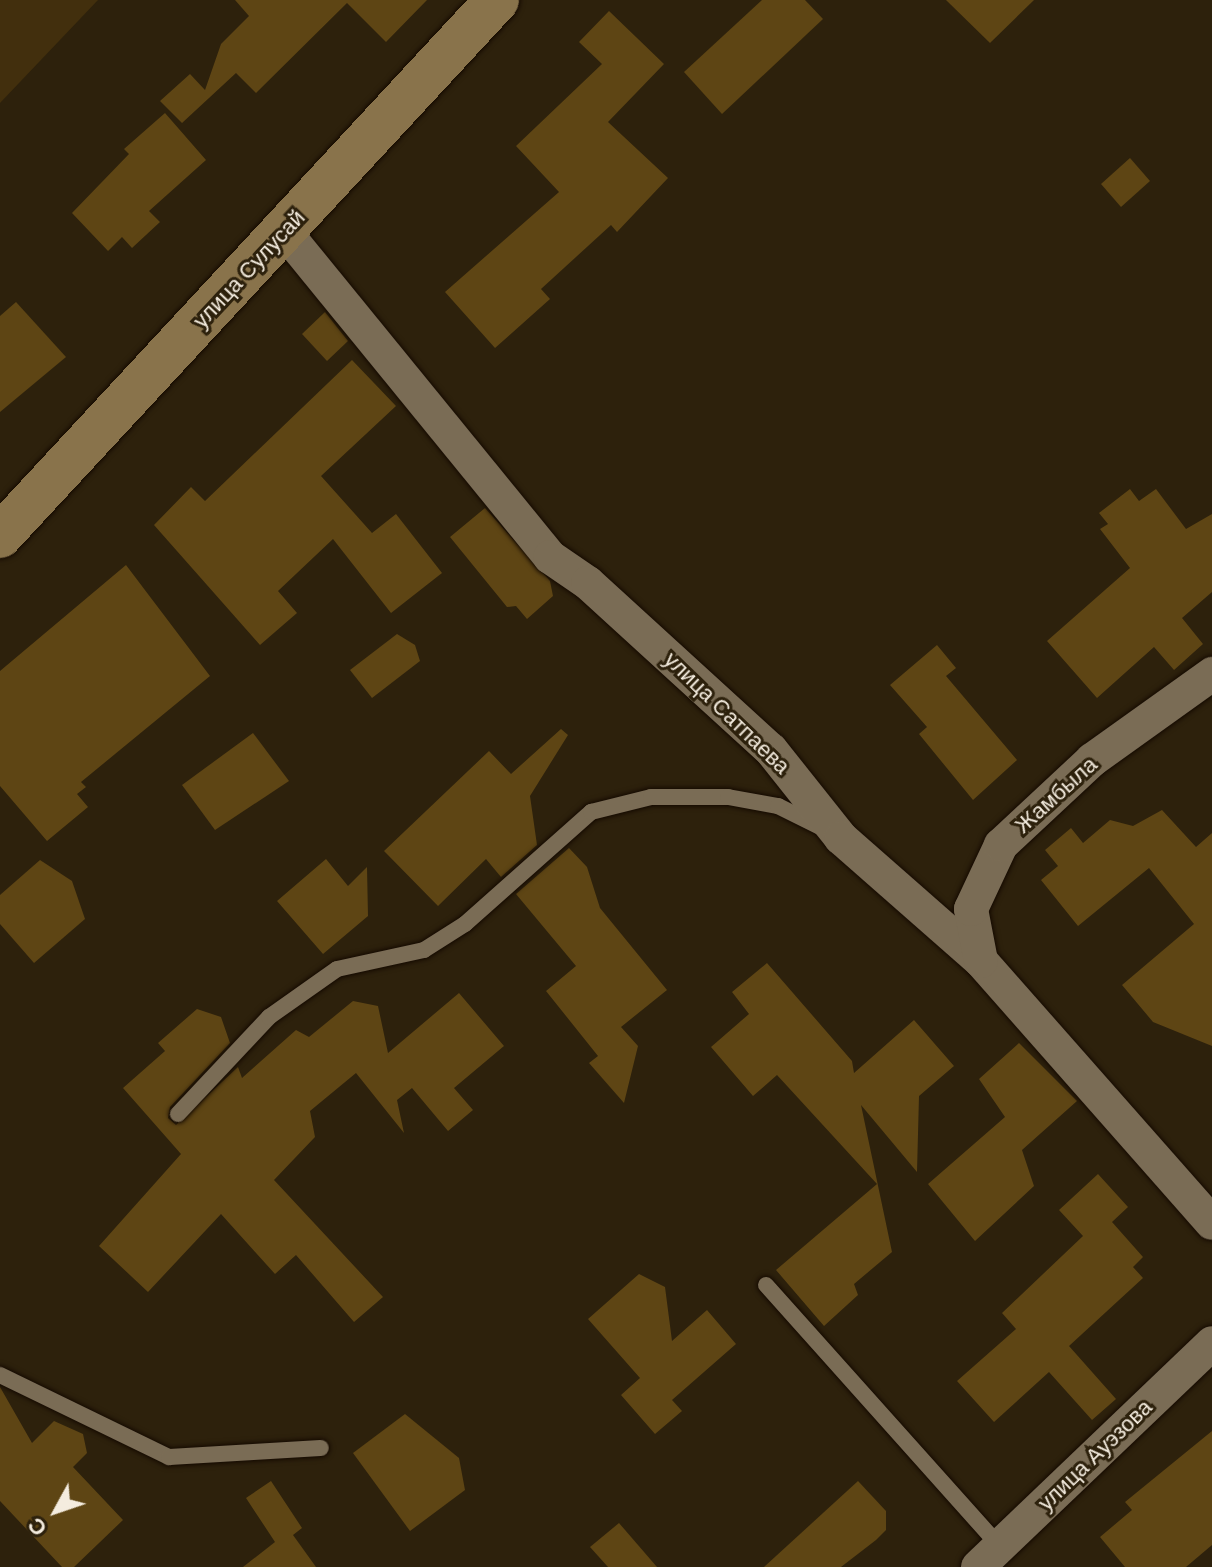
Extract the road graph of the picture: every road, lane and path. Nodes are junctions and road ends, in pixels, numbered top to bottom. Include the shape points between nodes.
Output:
1 (497, 0) edge
2 (285, 232) junction
3 (0, 536) edge
4 (1212, 674) edge
5 (841, 838) junction
6 (981, 961) junction
7 (178, 1114) dead end
8 (1212, 1223) edge
9 (766, 1285) dead end
10 (1212, 1343) edge
11 (0, 1375) edge
12 (321, 1448) dead end
13 (995, 1558) edge

1 - 2 main road, улица Сулусай
2 - 3 main road, улица Сулусай
2 - 5 street, улица Сатпаева via 550,557 588,583 771,750
4 - 6 street, Жамбыла via 1092,760 1001,845 971,909
5 - 6 street, улица Сатпаева
5 - 7 lane via 778,806 728,797 651,797 591,812 434,943 337,969 269,1017
6 - 8 street, улица Сатпаева
9 - 13 lane
10 - 13 street, улица Ауэзова
11 - 12 lane via 169,1457

